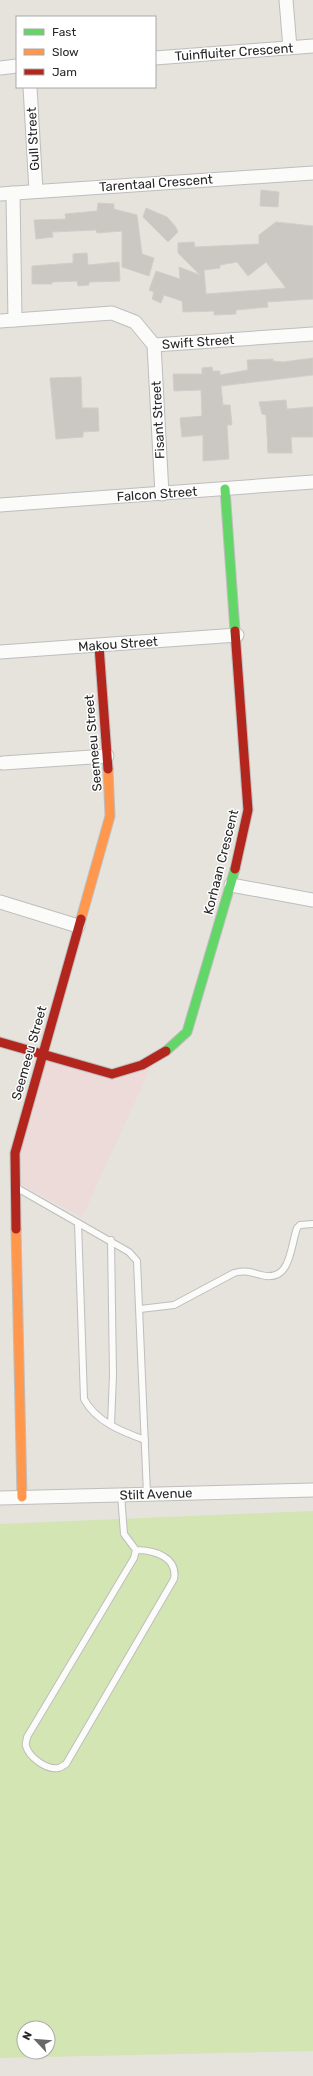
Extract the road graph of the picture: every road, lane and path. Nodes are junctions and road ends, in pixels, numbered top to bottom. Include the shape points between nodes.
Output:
1 (286, 0) edge
2 (313, 46) edge
3 (290, 48) junction
4 (156, 58) edge
5 (16, 66) edge
6 (0, 68) edge
7 (30, 88) edge
8 (313, 173) edge
9 (36, 191) junction
10 (6, 194) edge
11 (15, 320) junction
12 (0, 321) edge
13 (313, 334) edge
14 (154, 345) junction
15 (313, 482) edge
16 (225, 488) junction
17 (162, 494) junction
18 (0, 505) edge
19 (236, 635) junction
20 (99, 646) junction
21 (0, 652) edge
22 (107, 756) junction
23 (3, 763) dead end
24 (230, 885) junction
25 (313, 900) edge
26 (0, 902) edge
27 (78, 926) junction
28 (0, 1042) edge
29 (42, 1055) junction
30 (14, 1186) junction
31 (78, 1223) junction
32 (313, 1224) edge
33 (110, 1240) junction
34 (140, 1309) junction
35 (111, 1425) junction
36 (145, 1440) junction
37 (313, 1490) edge
38 (147, 1494) junction
39 (121, 1495) junction
40 (22, 1497) junction
41 (0, 1498) edge
42 (136, 1550) junction

1 - 3 street
2 - 3 street, Tuinfluiter Crescent
3 - 4 street, Tuinfluiter Crescent
5 - 6 street
7 - 9 street, Gull Street
8 - 9 street, Tarentaal Crescent
9 - 10 street, Tarentaal Crescent
10 - 11 street
11 - 12 street, Swift Street
11 - 14 street, Swift Street via 112,313 135,322
13 - 14 street, Swift Street
14 - 17 street, Fisant Street
15 - 16 street, Falcon Street
16 - 17 street, Falcon Street
16 - 19 street, Korhaan Crescent
17 - 18 street, Falcon Street
19 - 20 street, Makou Street
19 - 24 street, Korhaan Crescent via 248,810
20 - 21 street, Makou Street
20 - 22 street, Seemeeu Street
22 - 23 street
22 - 27 street, Seemeeu Street via 110,816
24 - 25 street
24 - 29 street, Korhaan Crescent via 190,1026 178,1044 129,1070 112,1074
26 - 27 street
27 - 29 street, Seemeeu Street
28 - 29 street, Korhaan Crescent
29 - 30 street, Seemeeu Street via 15,1152
30 - 31 lane
30 - 40 street, Seemeeu Street
31 - 33 lane
31 - 35 lane via 84,1399 91,1410
32 - 34 lane via 306,1223 297,1228 284,1269 276,1276 268,1277 242,1270 170,1307
33 - 34 lane via 129,1252 137,1261
33 - 35 lane via 113,1375
34 - 36 lane
35 - 36 lane
36 - 38 lane
37 - 38 street, Stilt Avenue
38 - 39 street, Stilt Avenue
39 - 40 street, Stilt Avenue
39 - 42 lane via 124,1534
40 - 41 street, Stilt Avenue
42 - 42 lane via 134,1558 27,1737 25,1745 28,1751 38,1762 49,1767 58,1768 66,1764 174,1579 176,1571 171,1562 162,1555 148,1550

